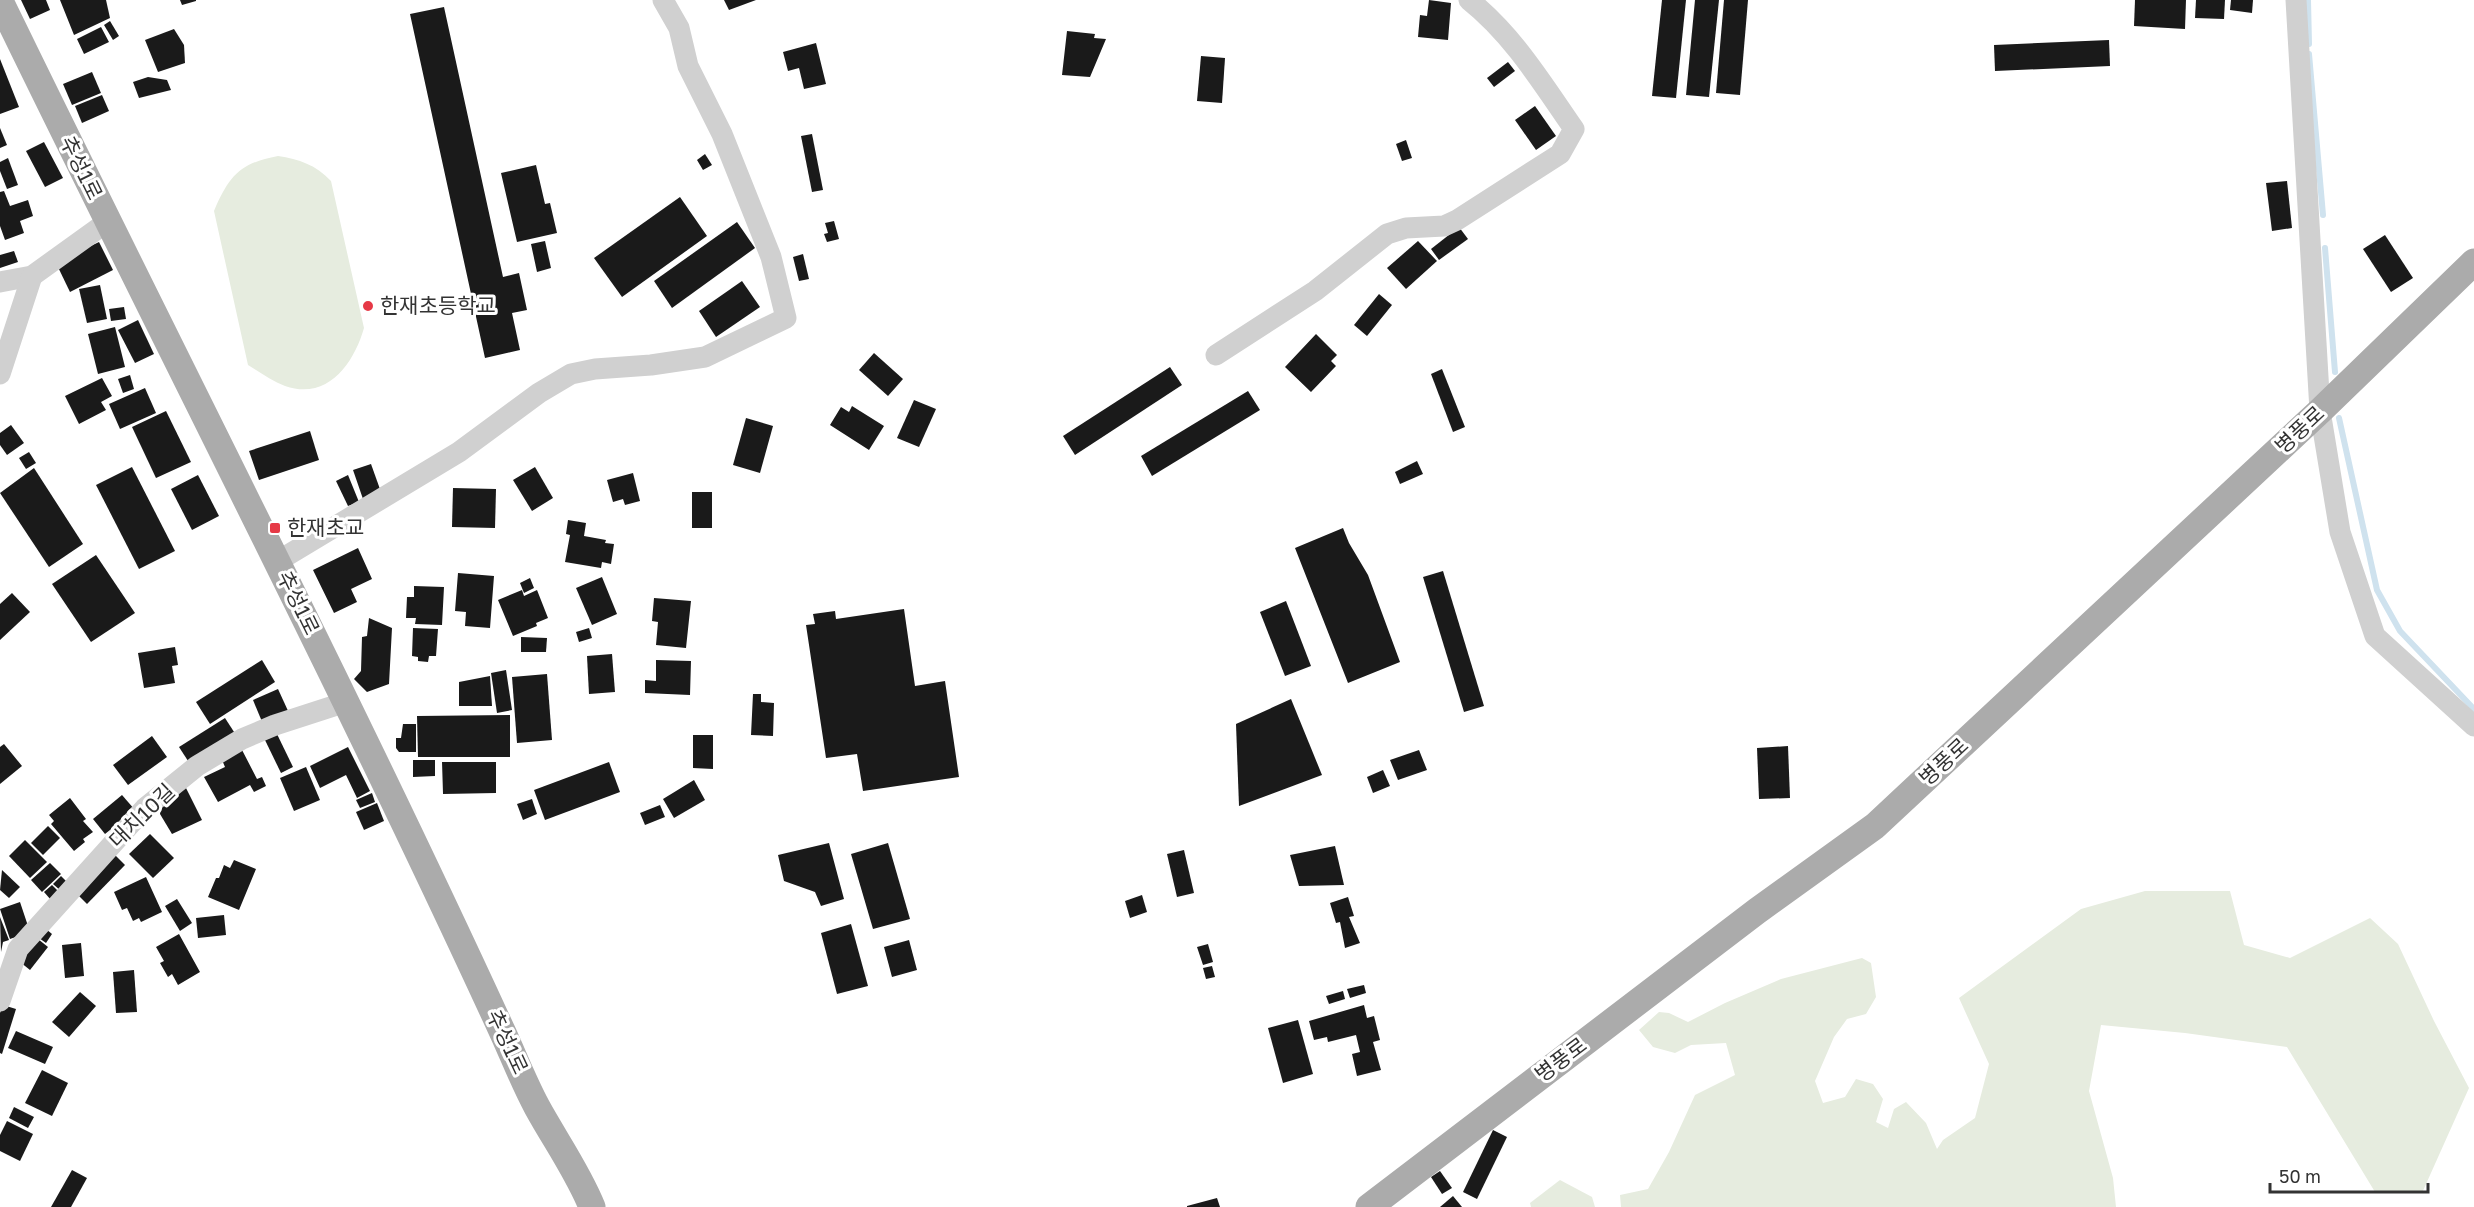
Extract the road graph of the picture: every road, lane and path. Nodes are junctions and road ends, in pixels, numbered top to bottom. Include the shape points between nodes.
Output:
1 (663, 0) edge
2 (1469, 0) edge
3 (2296, 0) edge
4 (0, 1) edge
5 (107, 222) junction
6 (2474, 262) edge
7 (32, 276) junction
8 (0, 282) edge
9 (1216, 355) dead end
10 (0, 374) edge
11 (2320, 411) junction
12 (278, 561) junction
13 (346, 702) junction
14 (2474, 726) edge
15 (0, 1001) edge
16 (592, 1207) edge
17 (1369, 1207) edge

1 - 12 street via 679,28 688,66 722,134 771,257 786,318 705,357 572,374 539,393 459,452
2 - 9 street via 1517,48 1574,129 1560,154 1457,220 1444,226 1406,228 1387,234 1315,291
3 - 11 street
4 - 5 main road, 추성1로
5 - 7 street
5 - 12 main road, 추성1로
6 - 11 main road, 병풍로
7 - 8 street
7 - 10 street
11 - 14 street via 2340,532 2375,636
11 - 17 main road, 병풍로 via 1875,826 1757,910
12 - 13 main road, 추성1로
13 - 15 street, 대치10길 via 242,739 197,766 145,808 18,950
13 - 16 main road, 추성1로 via 536,1105

